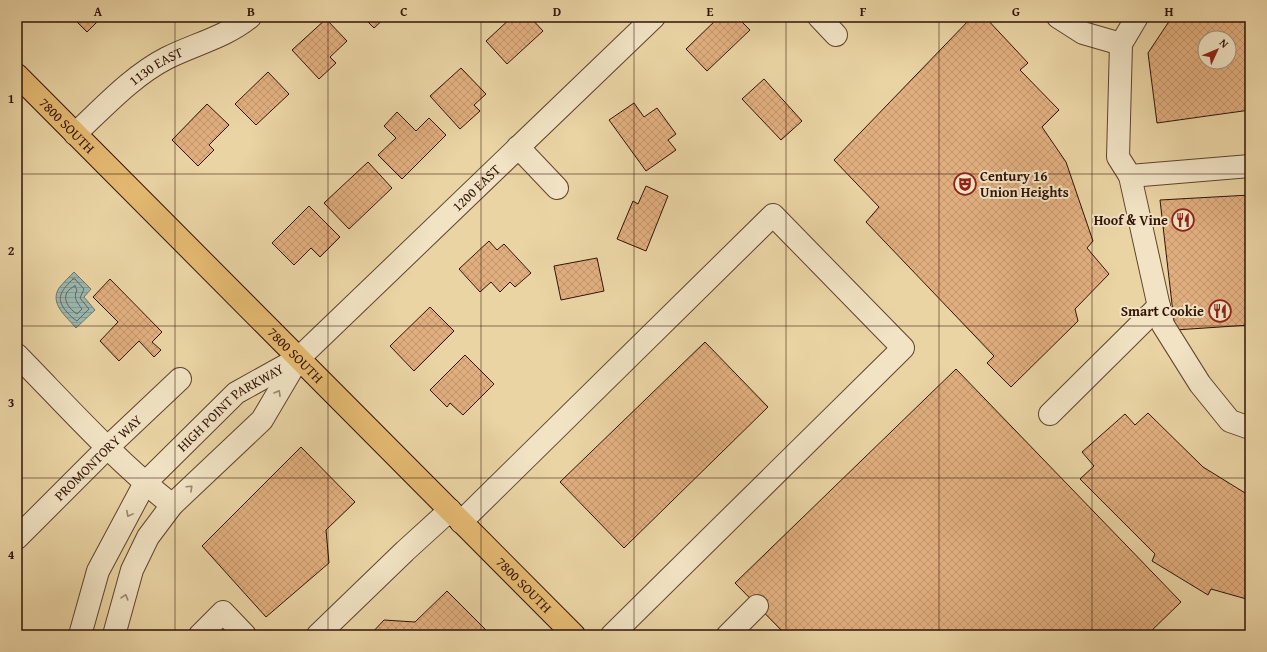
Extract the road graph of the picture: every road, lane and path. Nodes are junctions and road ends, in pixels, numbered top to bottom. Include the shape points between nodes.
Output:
1 (250, 17) edge
2 (654, 17) edge
3 (819, 17) edge
4 (1058, 17) edge
5 (1137, 17) edge
6 (836, 35) dead end
7 (1121, 44) junction
8 (17, 74) edge
9 (75, 134) junction
10 (518, 147) junction
11 (1250, 166) edge
12 (1130, 176) junction
13 (557, 188) dead end
14 (1159, 306) junction
15 (17, 354) edge
16 (299, 358) junction
17 (180, 379) dead end
18 (1050, 414) dead end
19 (1250, 428) edge
20 (108, 447) junction
21 (145, 484) junction
22 (172, 505) junction
23 (456, 516) junction
24 (17, 538) edge
25 (758, 606) dead end
26 (80, 635) edge
27 (114, 635) edge
28 (200, 635) edge
29 (245, 635) edge
30 (318, 635) edge
31 (574, 635) edge
32 (612, 635) edge
33 (728, 635) edge

1 - 9 street, 1130 EAST via 225,33 144,71
2 - 10 street, 1200 EAST
3 - 6 street
4 - 7 street via 1083,33
5 - 7 street
7 - 12 street via 1118,157
8 - 9 main road, 7800 SOUTH
9 - 16 main road, 7800 SOUTH
10 - 13 street
10 - 16 street, 1200 EAST
11 - 12 street
12 - 14 street
14 - 18 street
14 - 19 street via 1163,325 1200,384 1230,421
15 - 20 street
16 - 21 street, HIGH POINT PARKWAY via 236,392
22 -> 16 street, HIGH POINT PARKWAY via 262,420
16 - 23 main road, 7800 SOUTH
17 - 20 street, PROMONTORY WAY
20 - 21 street
20 - 24 street, PROMONTORY WAY
21 - 22 street
21 -> 26 street, HIGH POINT PARKWAY via 98,571
27 -> 22 street, HIGH POINT PARKWAY via 132,570 148,537
23 - 30 street via 405,550
23 - 31 main road, 7800 SOUTH
23 - 32 street via 773,214 903,348
25 - 33 street
28 - 29 street via 223,612

